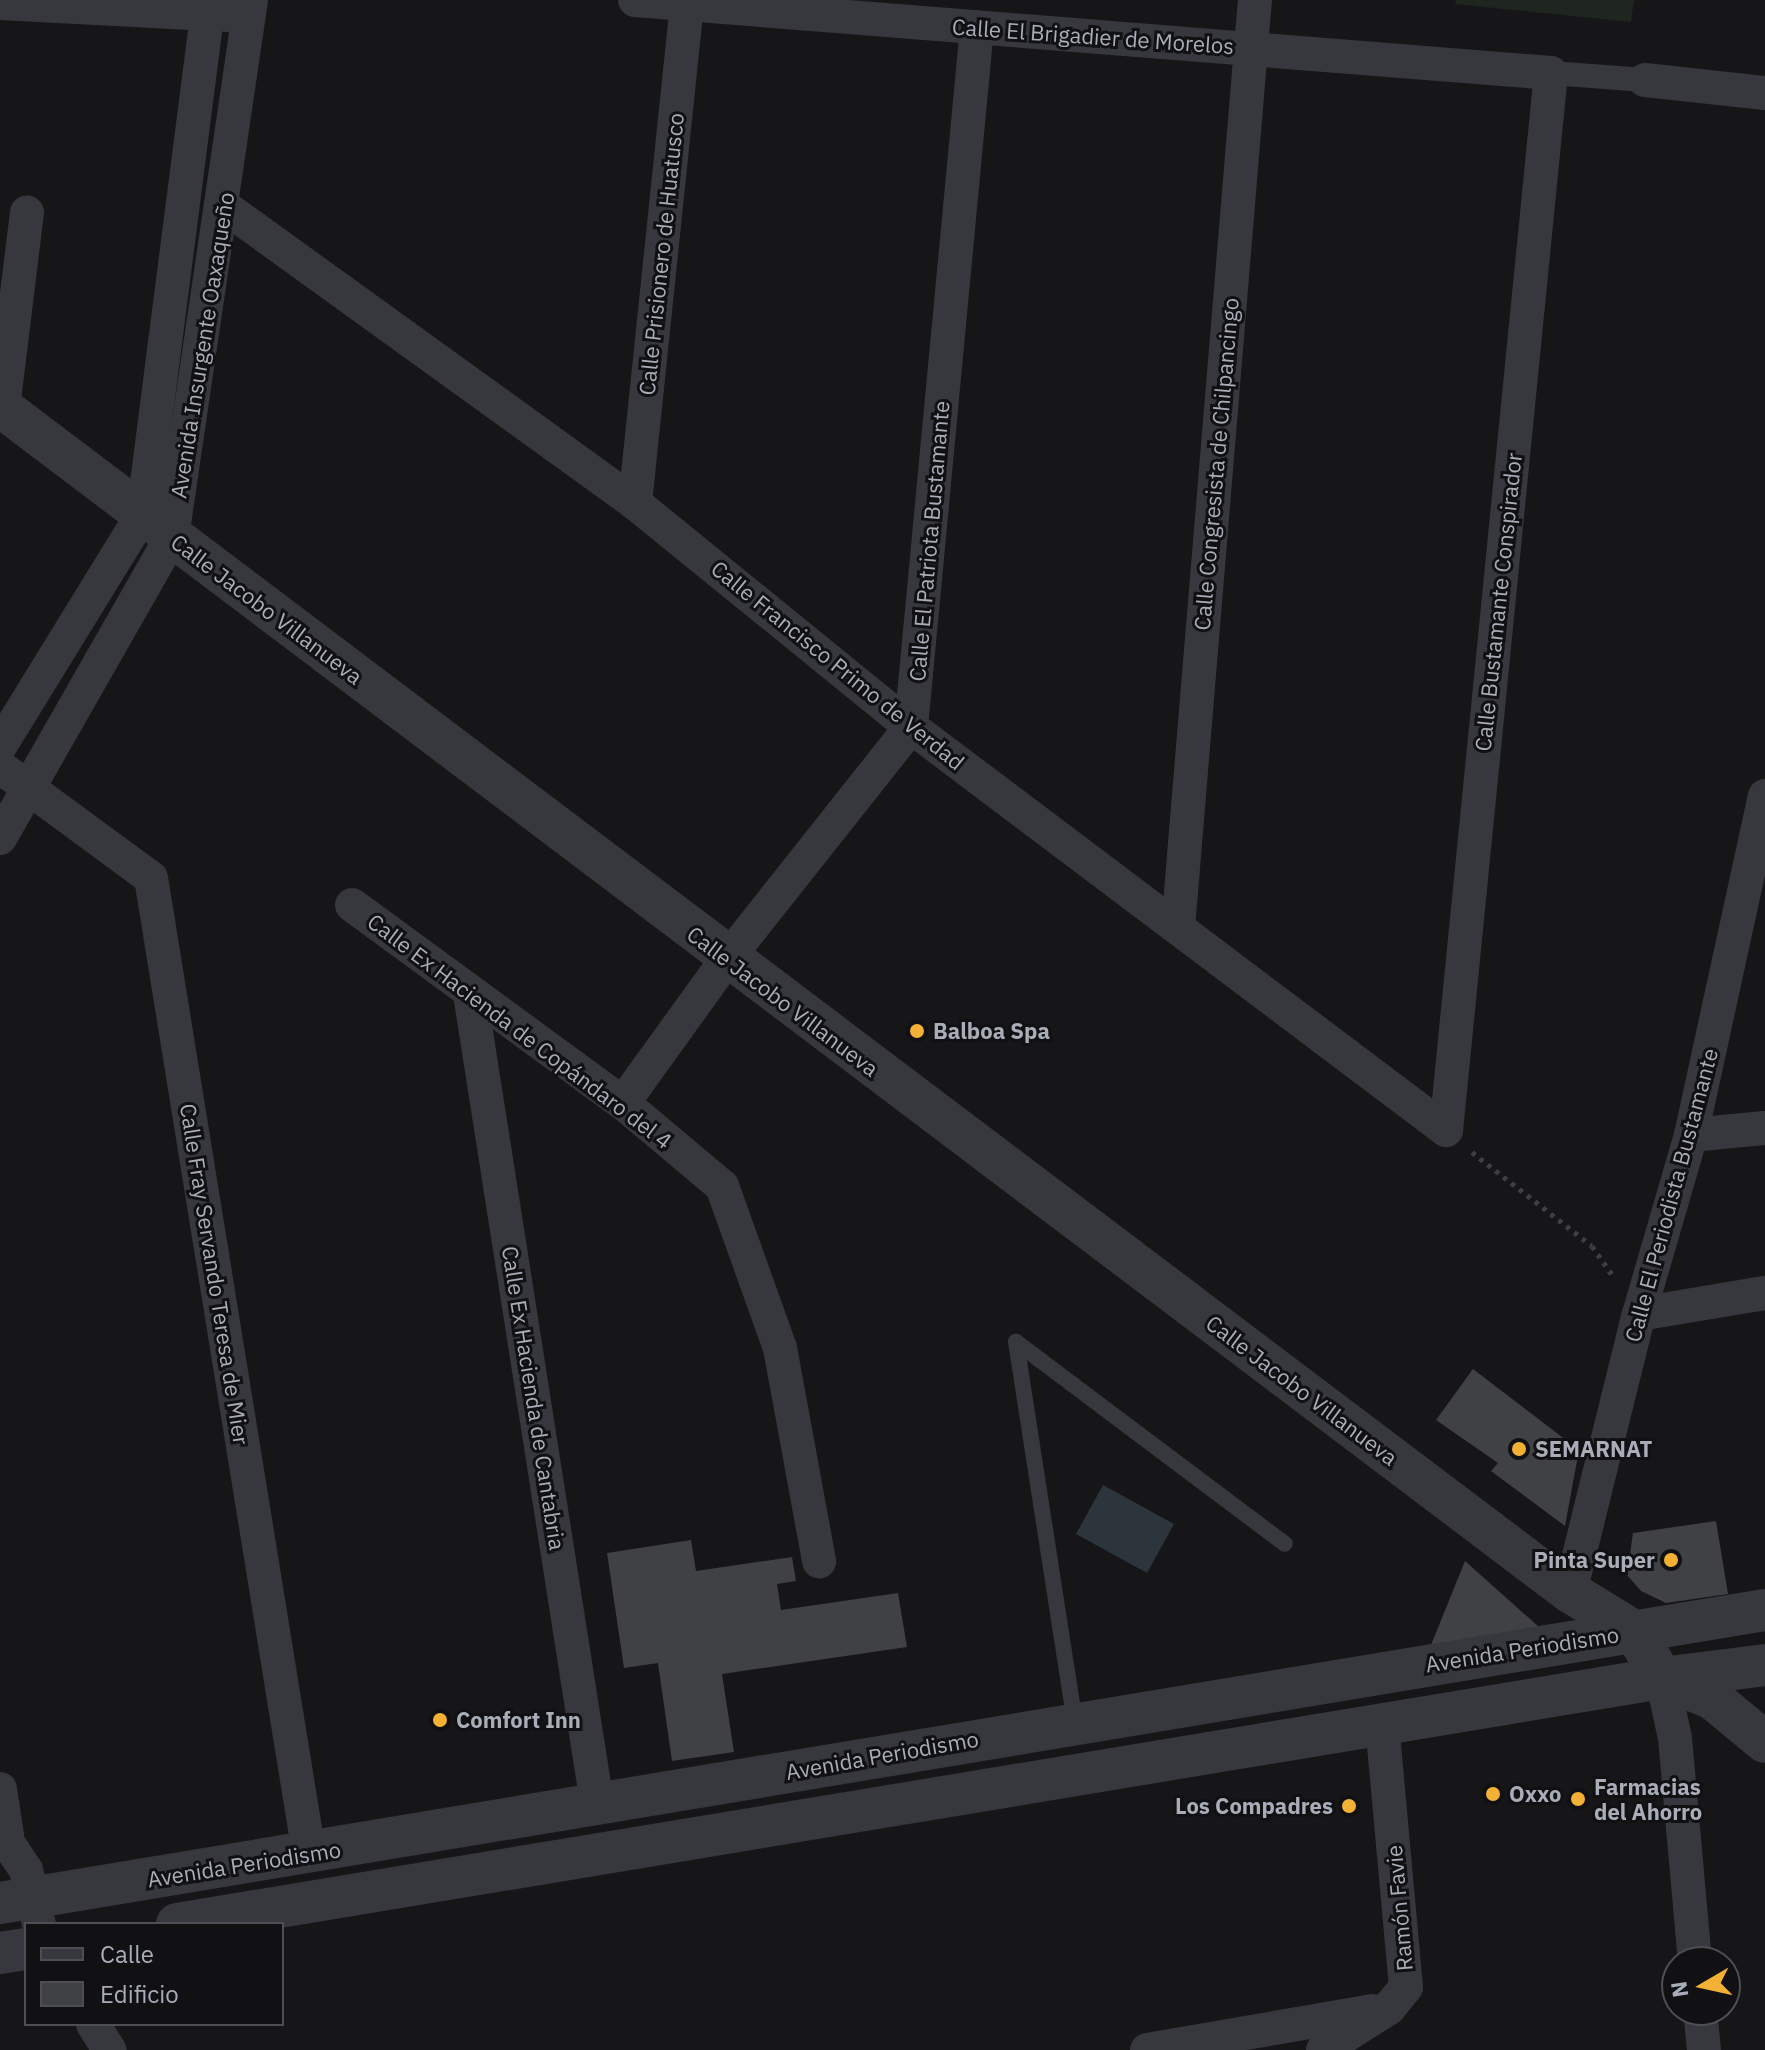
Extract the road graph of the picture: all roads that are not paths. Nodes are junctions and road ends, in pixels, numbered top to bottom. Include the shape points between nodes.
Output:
1 (635, 0) edge
2 (1255, 0) edge
3 (0, 3) edge
4 (687, 4) junction
5 (208, 7) edge
6 (250, 8) edge
7 (977, 27) junction
8 (1251, 48) junction
9 (1551, 73) junction
10 (1645, 80) joint
11 (1765, 93) edge
12 (225, 207) junction
13 (27, 212) dead end
14 (1, 407) edge
15 (635, 503) junction
16 (158, 526) junction
17 (911, 727) junction
18 (0, 746) edge
19 (0, 767) edge
20 (27, 790) junction
21 (1765, 798) edge
22 (0, 838) edge
23 (352, 905) dead end
24 (1178, 928) junction
25 (727, 959) junction
26 (470, 994) junction
27 (623, 1103) junction
28 (1765, 1128) edge
29 (1446, 1130) joint
30 (1691, 1135) junction
31 (1765, 1293) edge
32 (1639, 1314) junction
33 (1285, 1544) dead end
34 (819, 1561) dead end
35 (1570, 1592) junction
36 (1765, 1610) edge
37 (1634, 1631) junction
38 (1765, 1665) edge
39 (1662, 1678) junction
40 (1075, 1723) junction
41 (1382, 1724) junction
42 (1765, 1742) edge
43 (0, 1789) edge
44 (597, 1803) junction
45 (3, 1833) edge
46 (309, 1854) junction
47 (24, 1908) edge
48 (189, 1922) edge
49 (1694, 1946) edge
50 (24, 1949) edge
51 (0, 1953) edge
52 (1389, 2008) junction
53 (94, 2026) edge
54 (1702, 2026) edge
55 (109, 2050) edge
56 (1147, 2050) edge
57 (1323, 2050) edge
58 (1704, 2050) edge

1 - 4 street, Calle El Brigadier de Morelos
2 - 8 street, Calle Congresista de Chilpancingo
3 - 5 street
4 - 7 street, Calle El Brigadier de Morelos
4 - 15 street, Calle Prisionero de Huatusco
5 - 6 street
5 - 16 street, Avenida Insurgente Oaxaqueño
6 - 12 street, Avenida Insurgente Oaxaqueño
7 - 8 street, Calle El Brigadier de Morelos
7 - 17 street, Calle El Patriota Bustamante
8 - 9 street, Calle El Brigadier de Morelos
8 - 24 street, Calle Congresista de Chilpancingo
9 - 10 street
9 - 29 street, Calle Bustamante Conspirador
10 - 11 street
12 - 15 street, Calle Francisco Primo de Verdad
12 - 16 street, Avenida Insurgente Oaxaqueño
13 - 14 street
14 - 16 street, Calle Jacobo Villanueva
15 - 17 street, Calle Francisco Primo de Verdad
16 - 18 street, Avenida Insurgente Oaxaqueño
16 - 20 street, Avenida Insurgente Oaxaqueño
16 - 25 street, Calle Jacobo Villanueva
17 - 24 street, Calle Francisco Primo de Verdad
17 - 25 street
19 - 20 street, Calle Fray Servando Teresa de Mier
20 - 22 street, Avenida Insurgente Oaxaqueño
20 - 46 street, Calle Fray Servando Teresa de Mier via 151,878
21 - 30 street, Calle El Periodista Bustamante
23 - 26 street, Calle Ex Hacienda de Copándaro del 4
24 - 29 street, Calle Francisco Primo de Verdad
25 - 27 street
25 - 35 street, Calle Jacobo Villanueva
26 - 27 street, Calle Ex Hacienda de Copándaro del 4
26 - 44 street, Calle Ex Hacienda de Cantabria
27 - 34 street, Calle Ex Hacienda de Copándaro del 4 via 722,1186 780,1348
28 - 30 street
30 - 32 street, Calle El Periodista Bustamante
31 - 32 street
32 - 35 street, Calle El Periodista Bustamante
33 - 40 lane via 1016,1342
35 - 37 street, Calle Jacobo Villanueva
36 - 37 street, Avenida Periodismo
37 - 39 street
37 - 40 street, Avenida Periodismo
38 - 39 street
39 - 41 street
39 - 42 street via 1713,1699
39 - 49 street via 1675,1738
40 - 44 street, Avenida Periodismo
41 - 48 street
41 - 52 street, Ramón Favie via 1406,1987
43 - 45 street
44 - 46 street, Avenida Periodismo
45 - 47 street
46 - 47 street, Avenida Periodismo
50 - 51 street
52 - 56 street
52 - 57 street
53 - 55 street
54 - 58 street

